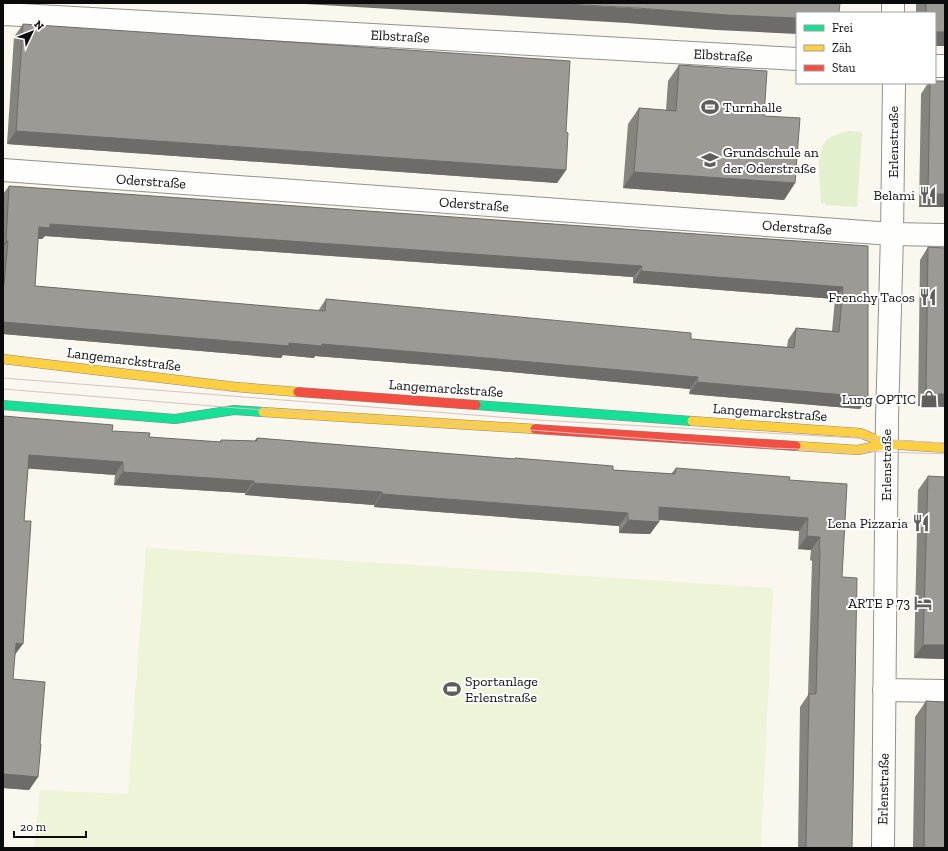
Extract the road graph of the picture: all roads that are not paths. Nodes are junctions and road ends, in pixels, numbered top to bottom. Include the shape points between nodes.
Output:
1 (3, 14) edge
2 (796, 59) edge
3 (894, 84) edge
4 (3, 170) edge
5 (892, 234) junction
6 (945, 235) edge
7 (3, 359) edge
8 (3, 406) edge
9 (886, 444) junction
10 (945, 448) edge
11 (884, 690) junction
12 (945, 691) edge
13 (883, 848) edge

1 - 2 street, Elbstraße
3 - 5 street, Erlenstraße
4 - 5 street, Oderstraße
5 - 6 street, Oderstraße
5 - 9 street, Erlenstraße
7 - 9 main road, Langemarckstraße via 236,387 860,433
8 - 9 main road, Langemarckstraße via 175,419 234,410 858,450
9 - 10 main road, Langemarckstraße
9 - 11 street, Erlenstraße
11 - 12 street
11 - 13 street, Erlenstraße

